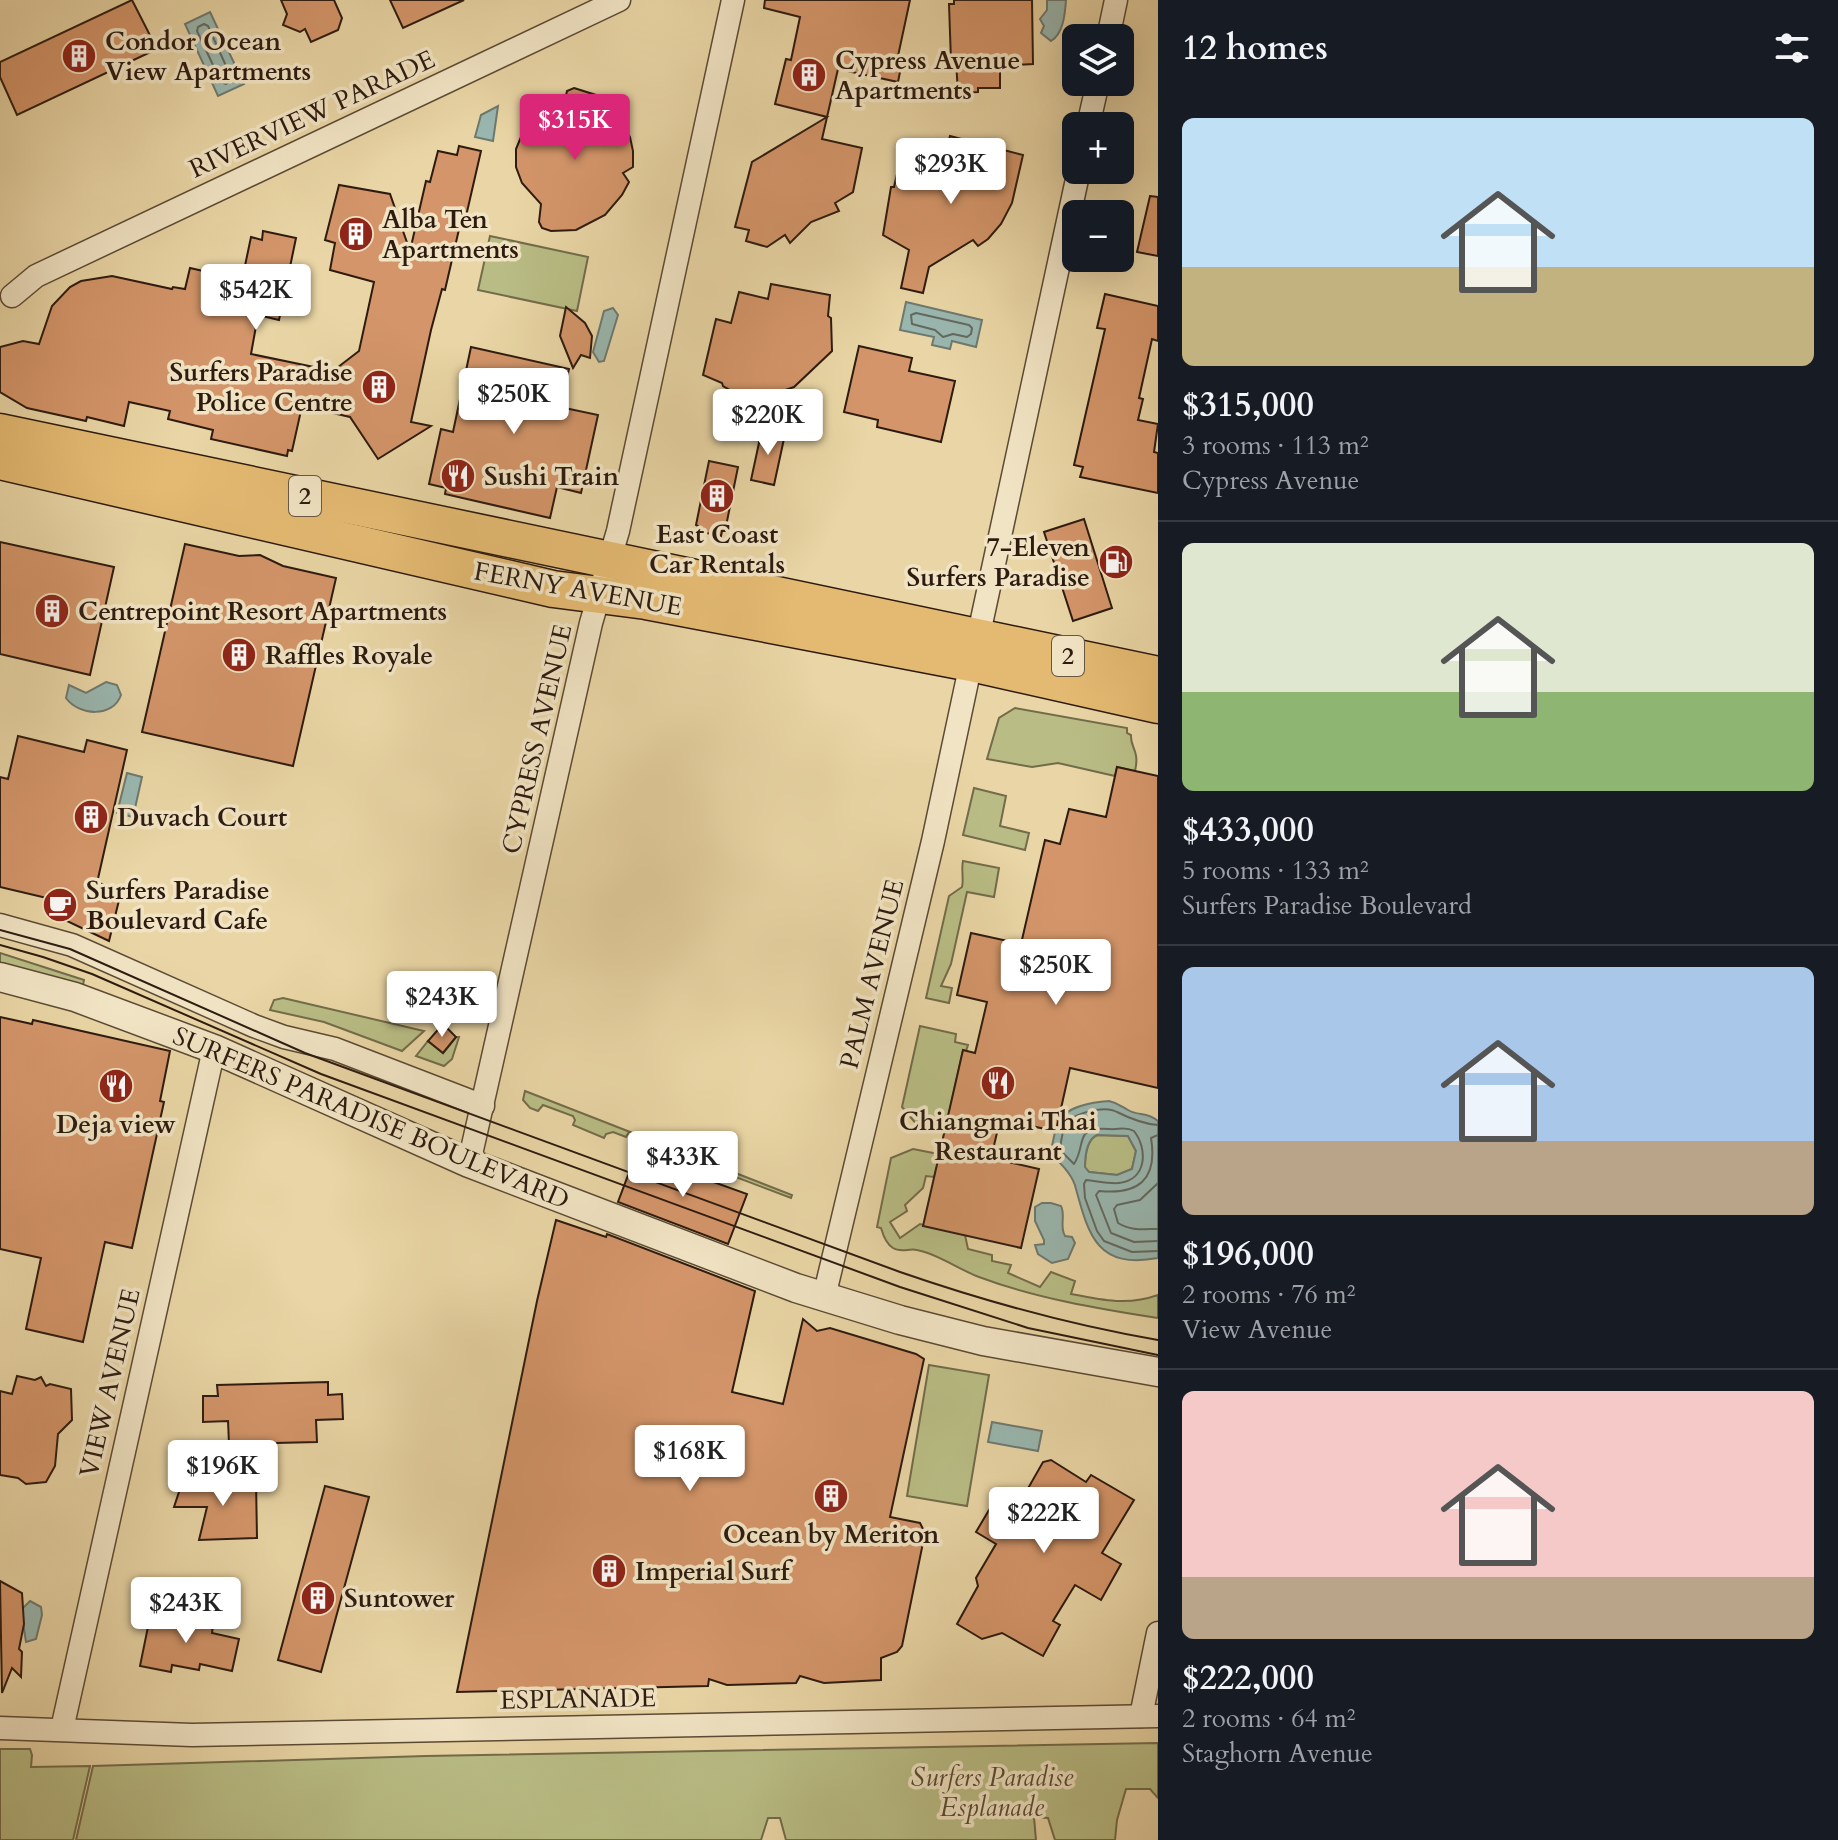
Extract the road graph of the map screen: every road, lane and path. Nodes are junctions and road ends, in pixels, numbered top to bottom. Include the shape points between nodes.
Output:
1 (619, 0) edge
2 (733, 0) edge
3 (1116, 0) edge
4 (1111, 24) edge
5 (1076, 184) edge
6 (6, 291) edge
7 (0, 432) edge
8 (0, 461) edge
9 (611, 560) junction
10 (600, 596) junction
11 (974, 650) junction
12 (1158, 675) edge
13 (1158, 705) edge
14 (0, 925) edge
15 (0, 977) edge
16 (214, 1049) junction
17 (483, 1106) junction
18 (469, 1163) junction
19 (824, 1297) junction
20 (1158, 1372) edge
21 (1158, 1633) edge
22 (1149, 1716) edge
23 (0, 1728) edge
24 (62, 1729) junction

1 - 6 street, RIVERVIEW PARADE
2 - 9 street, CYPRESS AVENUE
3 - 4 street
5 - 11 street, PALM AVENUE
7 - 9 highway, FERNY AVENUE / 2
8 - 10 highway, FERNY AVENUE / 2
9 - 10 street, CYPRESS AVENUE
9 - 11 highway, FERNY AVENUE / 2
10 - 11 highway, FERNY AVENUE / 2
10 - 17 street, CYPRESS AVENUE
11 - 12 highway, FERNY AVENUE / 2
11 - 13 highway, FERNY AVENUE / 2
11 - 19 street, PALM AVENUE
14 - 17 street, SURFERS PARADISE BOULEVARD via 72,945 254,1026 335,1049
15 - 16 street, SURFERS PARADISE BOULEVARD via 75,997
16 - 18 street, SURFERS PARADISE BOULEVARD
16 - 24 street, VIEW AVENUE
17 - 18 street, CYPRESS AVENUE
18 - 19 street, SURFERS PARADISE BOULEVARD
19 - 20 street, SURFERS PARADISE BOULEVARD via 983,1341
21 - 22 street
22 - 24 street, ESPLANADE via 192,1735
23 - 24 street, ESPLANADE

